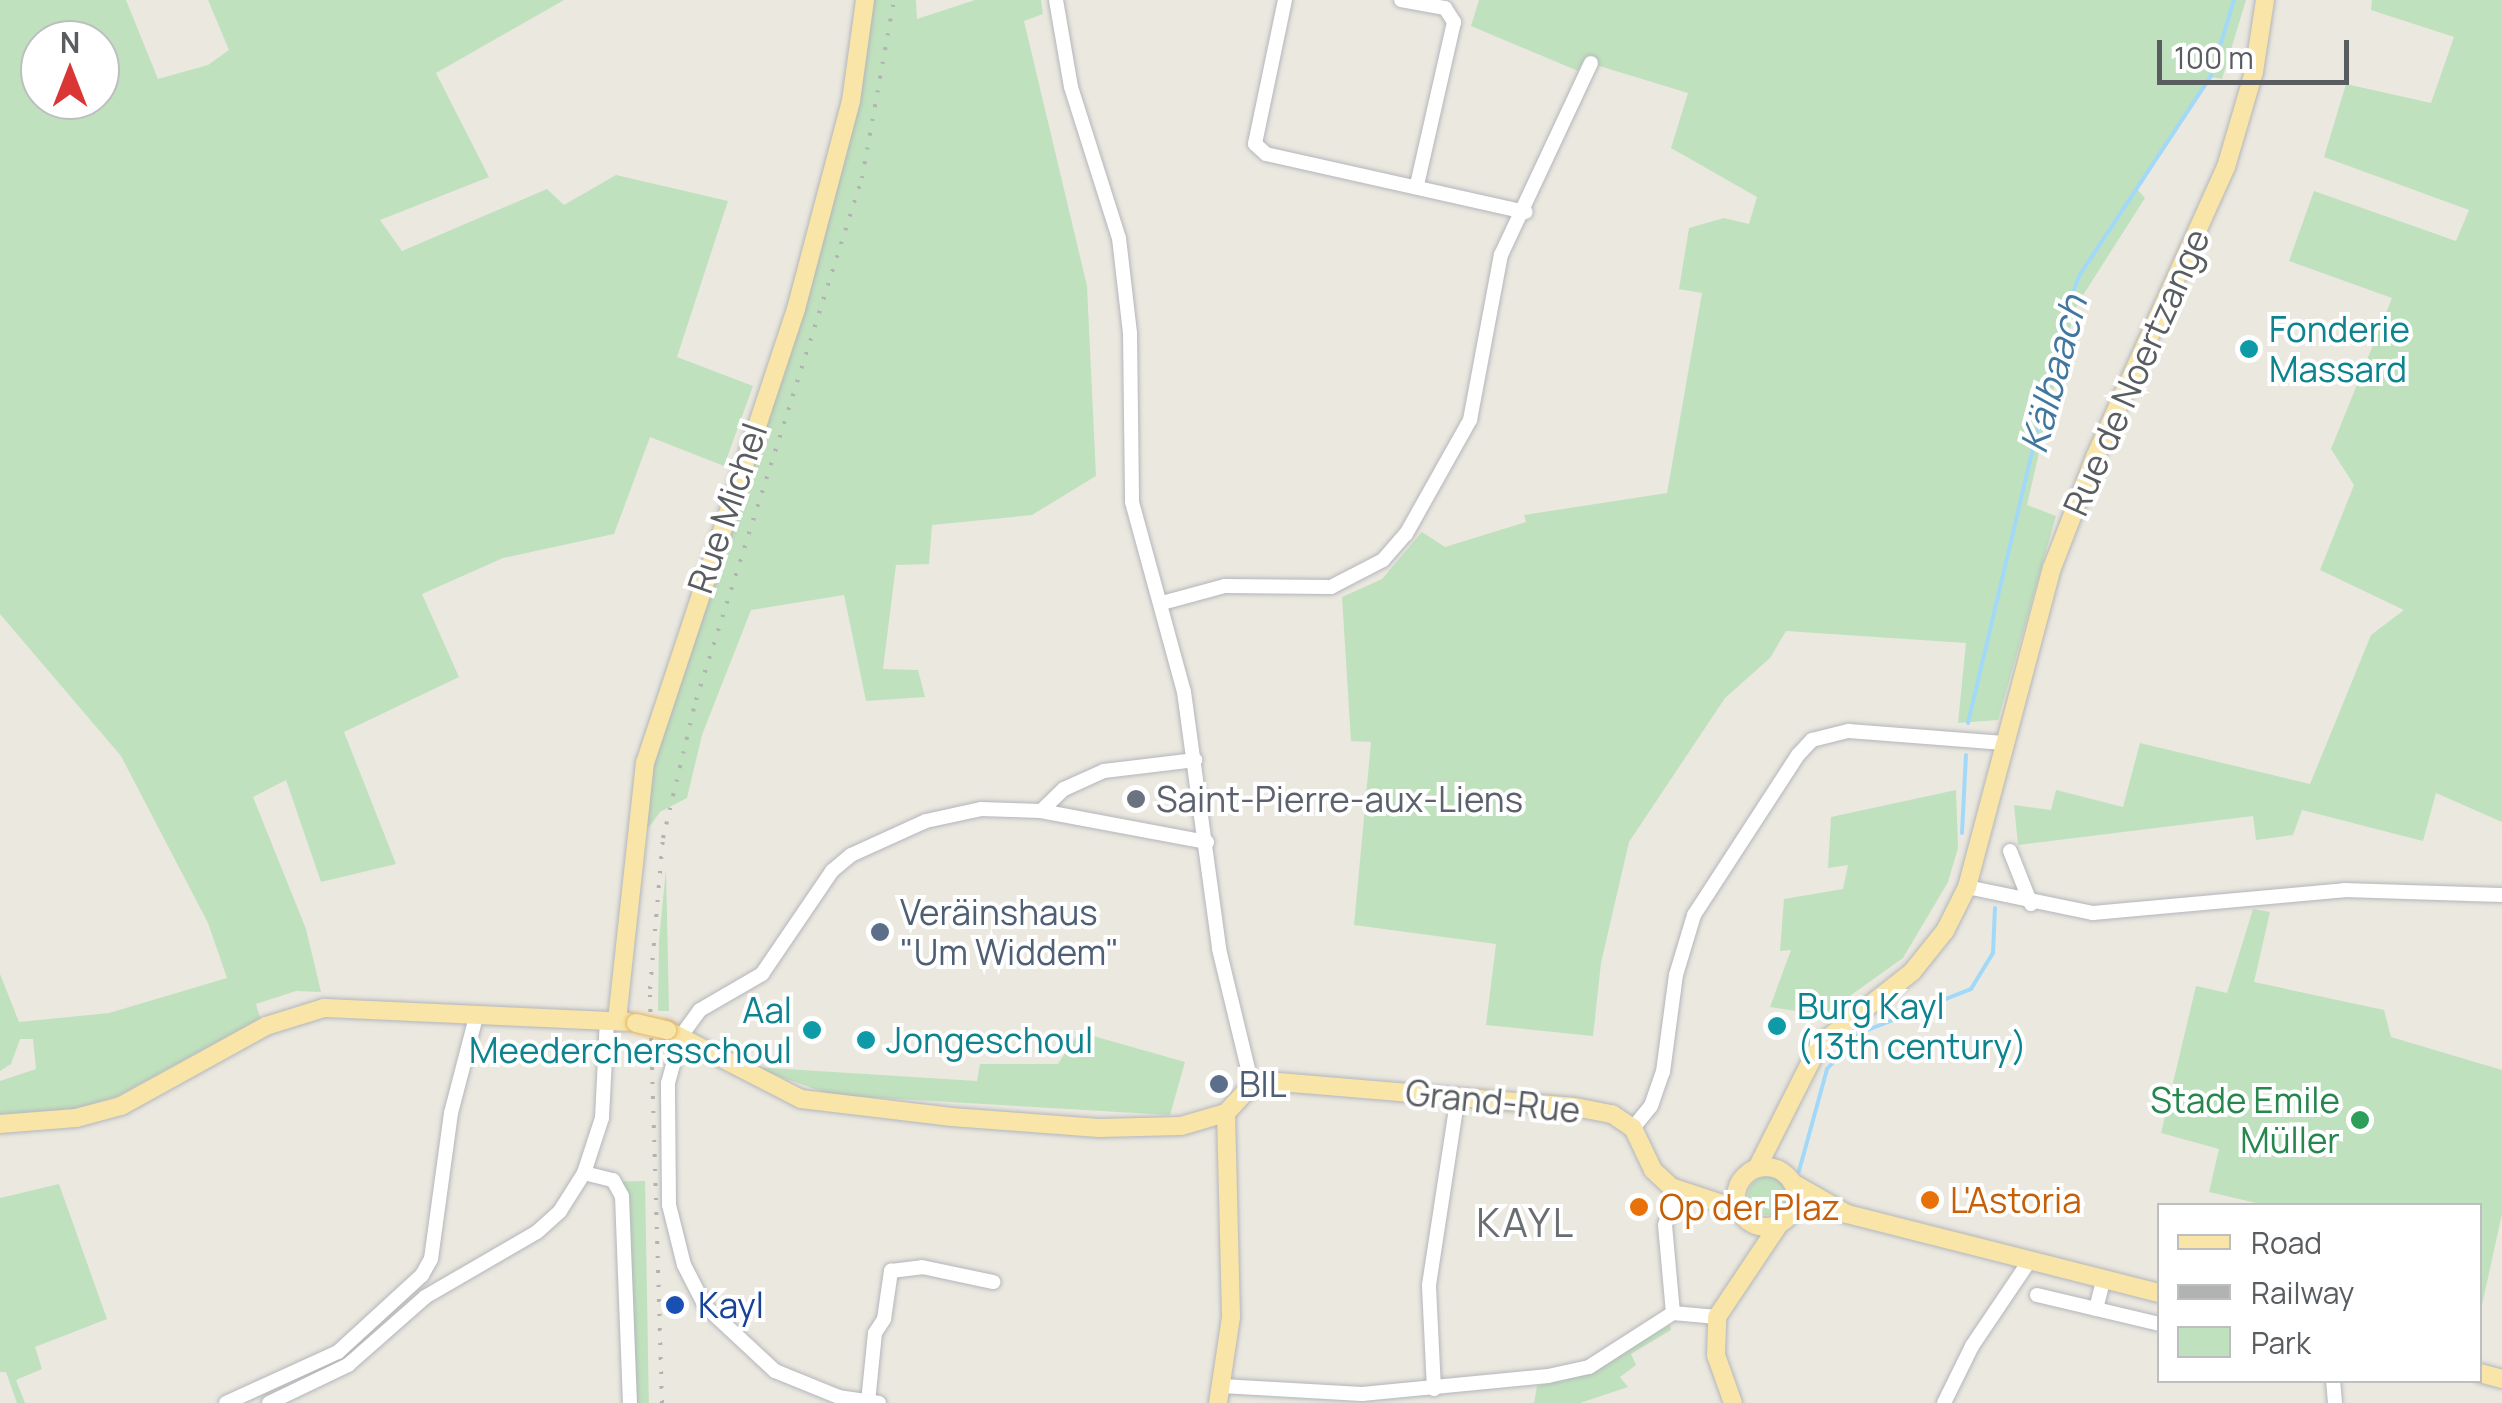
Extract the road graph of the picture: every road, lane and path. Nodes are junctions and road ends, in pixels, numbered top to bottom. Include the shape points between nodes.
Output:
1 (865, 0) edge
2 (1056, 0) edge
3 (1285, 0) edge
4 (1401, 0) edge
5 (2264, 0) edge
6 (1591, 63) dead end
7 (1417, 185) junction
8 (1526, 212) junction
9 (1162, 604) junction
10 (2004, 743) junction
11 (1195, 760) junction
12 (1040, 811) junction
13 (1207, 842) junction
14 (2010, 851) dead end
15 (1967, 887) junction
16 (2502, 895) edge
17 (2031, 904) junction
18 (478, 1013) junction
19 (612, 1020) junction
20 (674, 1033) junction
21 (1252, 1084) junction
22 (1458, 1095) junction
23 (1226, 1113) junction
24 (1784, 1121) junction
25 (0, 1124) edge
26 (1633, 1128) junction
27 (1758, 1168) junction
28 (584, 1173) junction
29 (1790, 1179) junction
30 (1740, 1182) junction
31 (1686, 1193) junction
32 (1848, 1214) junction
33 (1743, 1215) junction
34 (1785, 1220) junction
35 (432, 1259) junction
36 (2030, 1260) junction
37 (1748, 1270) junction
38 (453, 1277) junction
39 (2104, 1278) junction
40 (994, 1282) dead end
41 (2157, 1292) edge
42 (2037, 1295) dead end
43 (2096, 1309) junction
44 (1673, 1313) junction
45 (1717, 1317) junction
46 (2157, 1323) edge
47 (2334, 1383) edge
48 (1434, 1389) junction
49 (1220, 1395) edge
50 (868, 1402) edge
51 (226, 1403) edge
52 (269, 1403) edge
53 (630, 1403) edge
54 (879, 1403) edge
55 (1733, 1403) edge
56 (1944, 1403) edge
57 (2335, 1403) edge

1 - 19 main road, Rue Michel via 851,101 796,309 645,763
2 - 9 street via 1070,87 1118,238 1130,333 1132,502
3 - 7 street via 1255,144 1266,154
4 - 7 street via 1445,8 1454,22
5 - 10 main road, Rue de Noertzange via 2236,137 2075,504
6 - 8 street
7 - 8 street
8 - 9 street via 1500,255 1477,392 1458,450 1383,560 1331,587 1225,586
9 - 11 street
10 - 15 main road, Rue de Noertzange
10 - 26 street via 1849,731 1812,740 1798,754 1694,915 1676,975 1662,1072 1651,1106
11 - 12 street via 1104,771 1064,789
11 - 13 street
12 - 13 street
12 - 20 street via 948,814 851,855 814,890 762,974
13 - 21 street via 1219,949
14 - 17 street
15 - 17 street
15 - 24 main road, Rue de Noertzange via 1946,931 1912,972 1819,1045
16 - 17 street via 2344,890 2093,913
18 - 19 main road
18 - 25 main road via 352,1006 295,1014 121,1106 76,1118
18 - 35 street via 451,1114
19 - 20 main road, bridge
19 - 28 street via 602,1118
20 - 23 main road via 776,1090 827,1106 1099,1128 1181,1126
20 - 50 street via 669,1205 684,1265 705,1306 775,1371
21 - 22 main road, Grand-Rue
21 - 23 main road
22 - 26 main road, Grand-Rue via 1575,1107 1612,1114
22 - 48 street via 1429,1285
23 - 49 main road via 1232,1271
24 - 27 main road, Rue de Noertzange
24 - 29 main road
26 - 31 main road via 1653,1170
27 - 29 main road
27 - 30 main road
28 - 38 street via 537,1232
28 - 53 street via 613,1180 622,1196
29 - 32 main road
29 - 34 main road
30 - 31 main road
30 - 33 main road
31 - 33 main road
31 - 44 street via 1665,1225
32 - 34 main road
32 - 36 main road
33 - 34 main road
33 - 37 main road
34 - 37 main road
35 - 38 street
35 - 51 street via 338,1352
36 - 39 main road
36 - 56 street via 1972,1346
37 - 45 main road
38 - 52 street via 348,1365
39 - 41 main road
39 - 43 street
40 - 50 street via 922,1267 891,1271
42 - 43 street
43 - 46 street
44 - 45 street
44 - 48 street via 1589,1366
45 - 55 main road via 1716,1355
47 - 57 street
48 - 49 street
50 - 54 street

